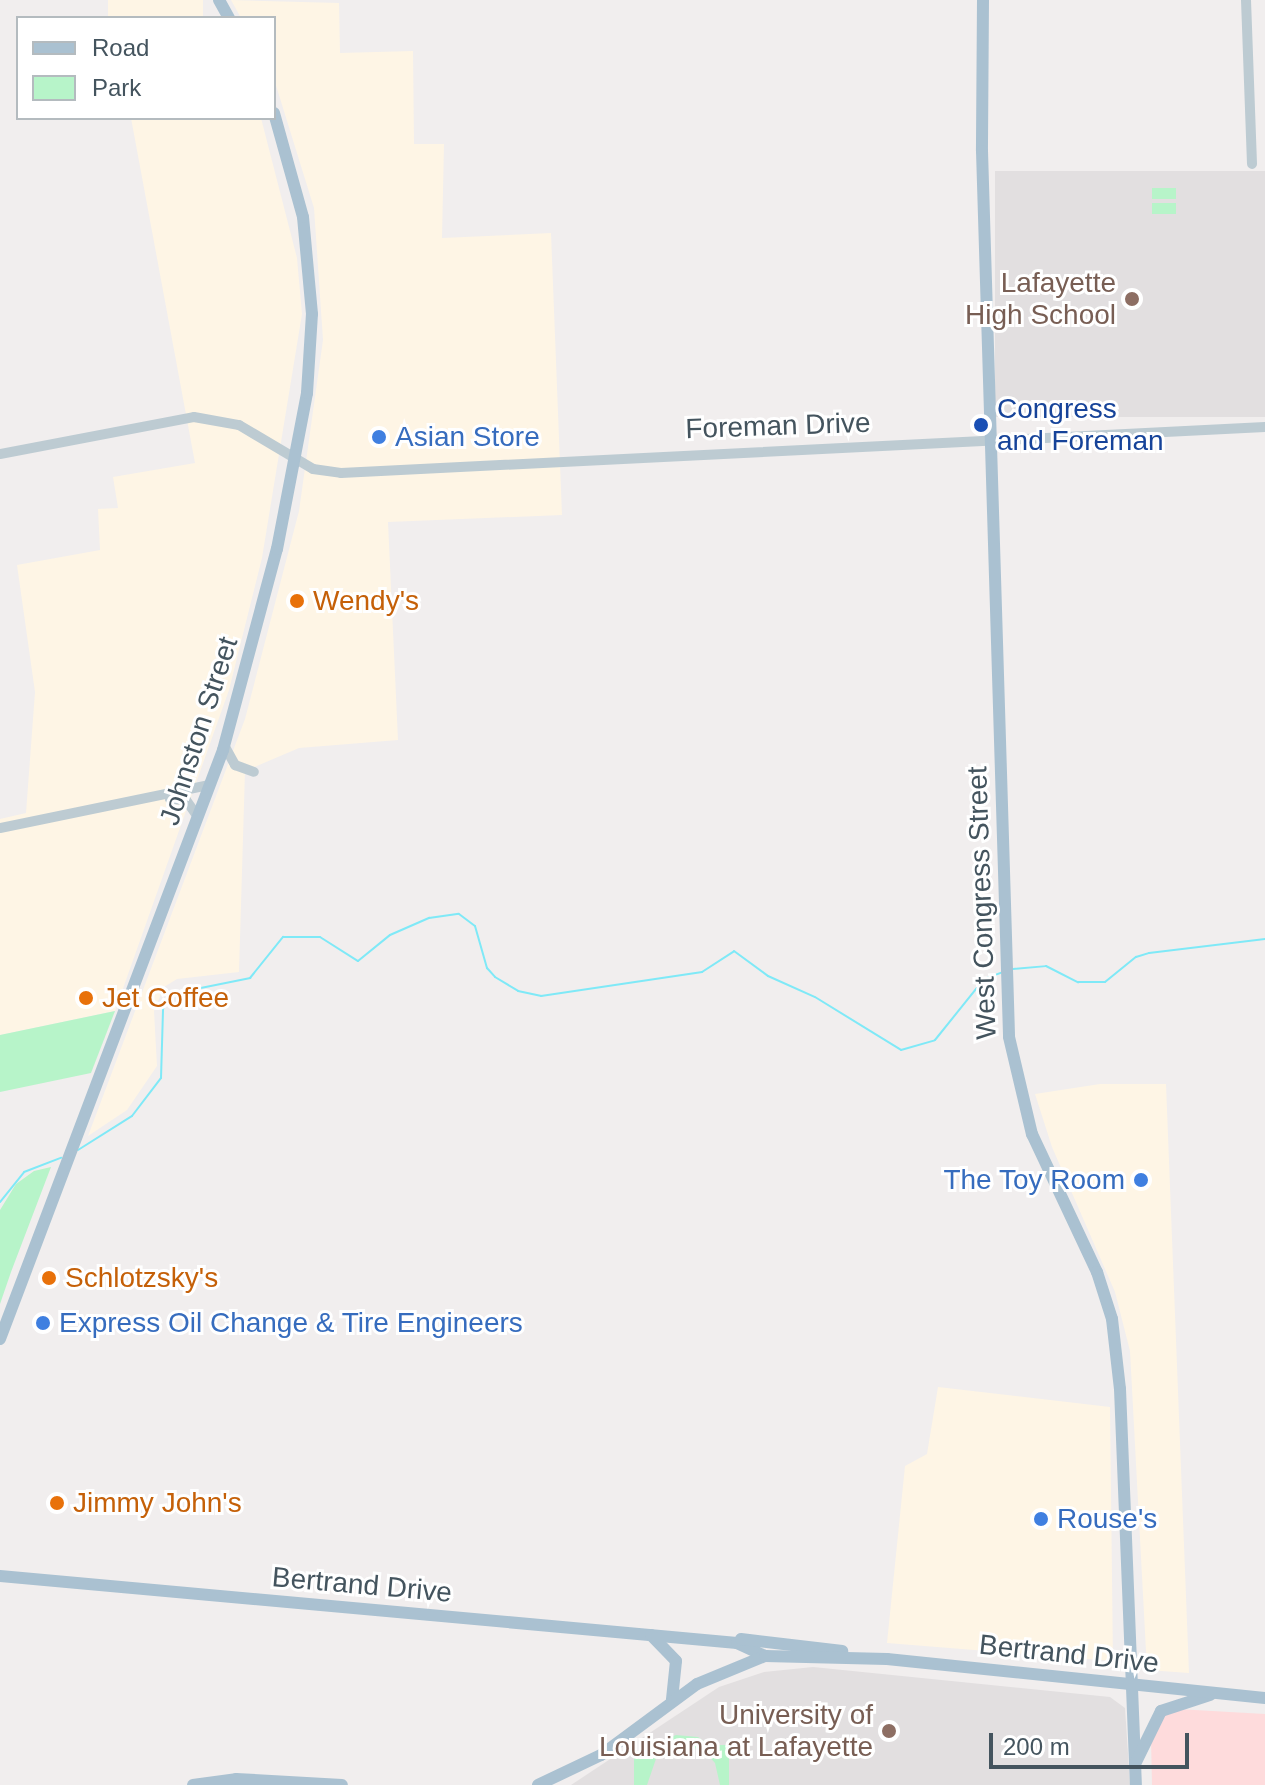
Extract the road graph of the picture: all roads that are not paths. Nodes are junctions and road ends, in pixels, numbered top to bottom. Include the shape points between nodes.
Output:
1 (983, 0) edge
2 (1246, 0) edge
3 (276, 119) edge
4 (1252, 164) dead end
5 (1265, 427) edge
6 (990, 441) junction
7 (0, 454) edge
8 (297, 460) junction
9 (224, 745) junction
10 (254, 772) dead end
11 (210, 785) junction
12 (198, 817) junction
13 (26, 822) junction
14 (0, 828) edge
15 (0, 1339) edge
16 (0, 1576) edge
17 (651, 1635) junction
18 (719, 1641) junction
19 (765, 1656) junction
20 (868, 1658) junction
21 (1132, 1684) junction
22 (1217, 1693) junction
23 (1265, 1698) edge
24 (672, 1700) junction
25 (1135, 1764) junction
26 (193, 1785) edge
27 (342, 1785) edge
28 (538, 1785) edge
29 (1136, 1785) edge

1 - 6 main road, West Congress Street
2 - 4 street
3 - 8 main road, Johnston Street via 294,174 310,278 310,358
5 - 6 street, Foreman Drive
6 - 8 street, Foreman Drive via 341,473
6 - 21 main road, West Congress Street via 1006,952 1019,1093 1032,1134 1097,1272 1112,1319 1120,1389
7 - 8 street, Foreman Drive via 194,417 239,425
8 - 9 main road, Johnston Street
9 - 10 street via 235,765
9 - 11 main road, Johnston Street
11 - 12 main road, Johnston Street
11 - 13 street
12 - 13 street via 179,797
12 - 15 main road, Johnston Street
13 - 14 street
16 - 17 main road, Bertrand Drive
17 - 18 main road, Bertrand Drive
17 - 24 main road via 676,1661
18 - 19 main road, Bertrand Drive via 749,1645
18 - 20 main road, Bertrand Drive via 824,1647
19 - 20 main road, Bertrand Drive
19 - 24 main road via 717,1673
20 - 21 main road, Bertrand Drive
21 - 22 main road, Bertrand Drive
21 - 25 main road, West Congress Street
22 - 23 main road, Bertrand Drive
22 - 25 main road via 1161,1711
24 - 28 main road via 601,1755
25 - 29 main road, West Congress Street
26 - 27 main road via 236,1779

